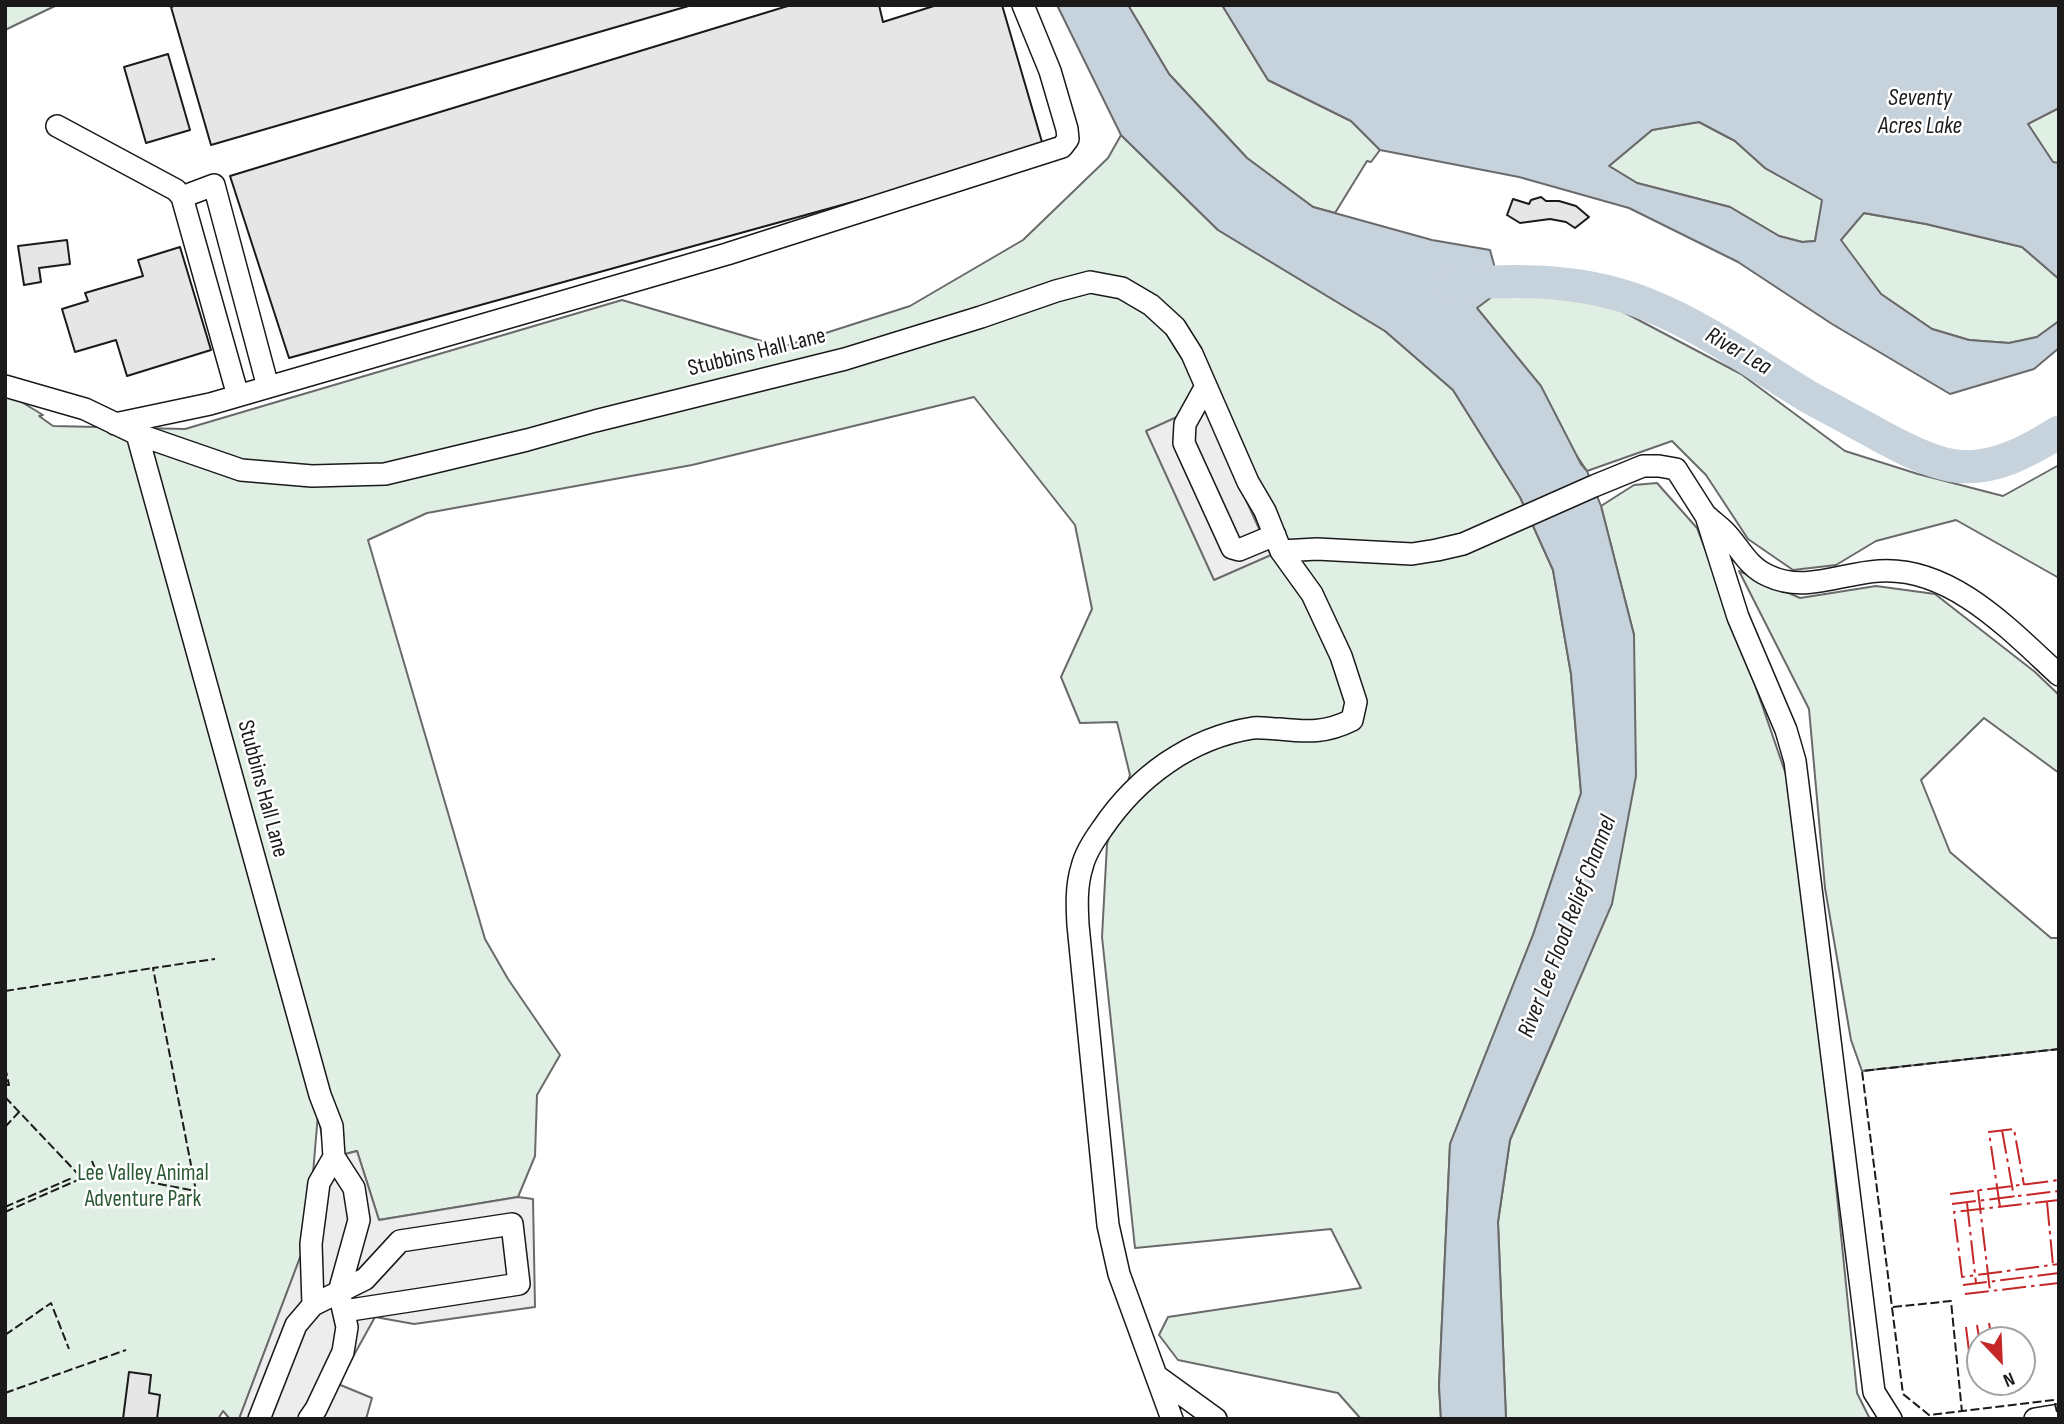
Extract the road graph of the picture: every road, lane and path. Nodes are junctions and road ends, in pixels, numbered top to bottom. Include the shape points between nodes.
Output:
1 (1023, 5) edge
2 (57, 126) dead end
3 (182, 197) junction
4 (5, 386) edge
5 (1206, 386) junction
6 (268, 387) junction
7 (238, 396) junction
8 (115, 424) junction
9 (137, 435) junction
10 (1706, 516) junction
11 (1278, 543) junction
12 (2059, 675) edge
13 (334, 1157) junction
14 (341, 1302) junction
15 (313, 1305) junction
16 (1158, 1377) junction
17 (2059, 1415) edge
18 (259, 1419) edge
19 (309, 1419) edge
20 (1172, 1419) edge
21 (1216, 1419) edge
22 (1891, 1419) edge
23 (2035, 1419) edge

1 - 6 lane via 1067,129 1068,139 1062,147 727,254
2 - 3 lane
3 - 6 lane via 214,185
3 - 7 lane
4 - 8 lane, Stubbins Hall Lane via 85,409
5 - 9 lane, Stubbins Hall Lane via 1175,327 1151,305 1122,288 1090,282 845,359 385,474 312,476 241,470
5 - 11 lane, Stubbins Hall Lane
5 - 11 lane via 1185,424 1189,455 1232,548
6 - 7 lane
7 - 8 lane
8 - 9 lane, Stubbins Hall Lane
9 - 13 lane, Stubbins Hall Lane via 332,1126
10 - 11 lane via 1676,469 1643,466 1463,544 1412,554
10 - 12 lane via 1747,561 1771,578 1816,583 1880,571 1905,572 1957,591
10 - 22 lane via 1738,617 1795,761 1874,1392
11 - 16 lane, Stubbins Hall Lane via 1312,594 1341,656 1356,702 1352,720 1334,729 1307,732 1257,727 1231,732 1175,757 1112,814 1082,866 1077,896 1108,1225 1119,1273
13 - 14 lane via 354,1188 359,1220
13 - 15 lane via 319,1182 311,1244
14 - 14 lane via 400,1241 512,1224 519,1284
14 - 15 lane
14 - 19 lane via 347,1327 343,1352
15 - 18 lane via 296,1325
16 - 20 lane
16 - 21 lane
17 - 23 lane

